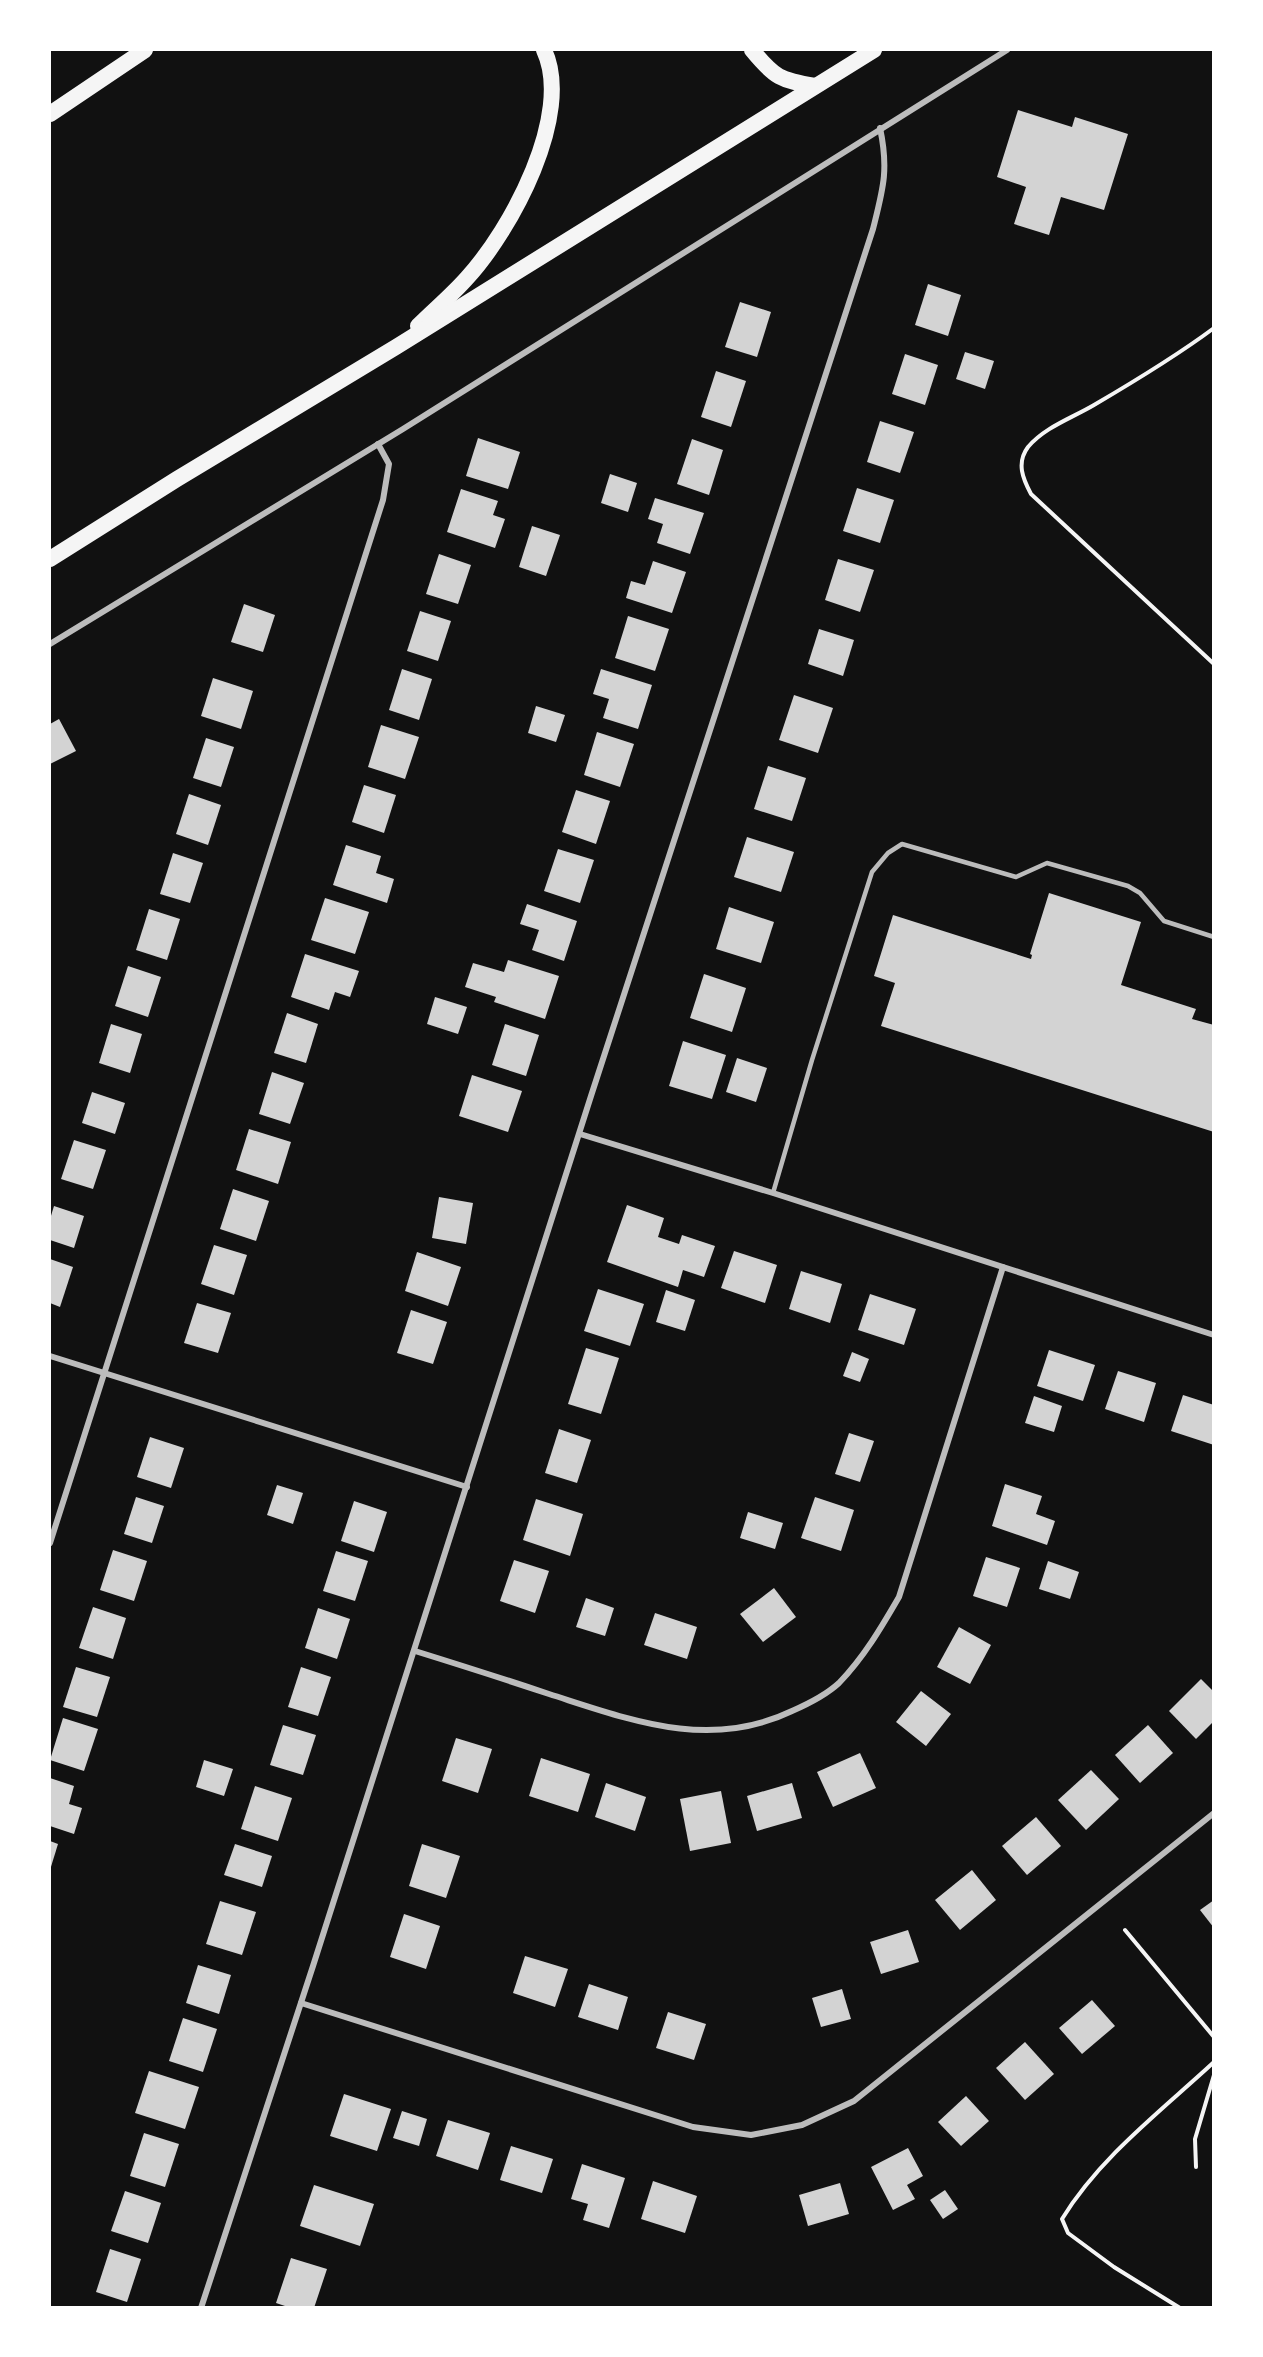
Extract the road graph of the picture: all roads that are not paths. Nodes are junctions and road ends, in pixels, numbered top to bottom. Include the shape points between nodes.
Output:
1 (145, 50) edge
2 (544, 50) edge
3 (752, 50) edge
4 (874, 50) edge
5 (1007, 50) edge
6 (815, 86) junction
7 (50, 114) edge
8 (880, 128) junction
9 (396, 347) junction
10 (378, 444) junction
11 (50, 559) edge
12 (50, 644) edge
13 (1214, 937) edge
14 (580, 1134) junction
15 (773, 1193) junction
16 (1003, 1267) junction
17 (1214, 1335) edge
18 (50, 1356) edge
19 (105, 1372) junction
20 (467, 1487) junction
21 (50, 1543) edge
22 (414, 1651) junction
23 (1214, 1813) edge
24 (301, 2003) junction
25 (201, 2307) edge

1 - 7 highway
2 - 9 highway via 552,91 530,181 506,225 468,277
3 - 6 highway via 784,80
4 - 6 highway
5 - 8 street
6 - 9 highway
8 - 10 street
8 - 14 street via 886,172 873,230
9 - 11 highway
10 - 12 street
10 - 19 street via 389,464 383,500
13 - 15 lane via 1164,921 1140,893 1128,886 1047,863 1016,877 902,844 872,872
14 - 15 street
14 - 20 street
15 - 16 street
16 - 17 street
16 - 22 street via 898,1597 872,1644 837,1684 813,1701 756,1725 725,1731 679,1730 635,1721
18 - 19 street
19 - 20 street
19 - 21 street
20 - 22 street
22 - 24 street
23 - 24 street via 854,2101 802,2125 751,2135 693,2127
24 - 25 street

